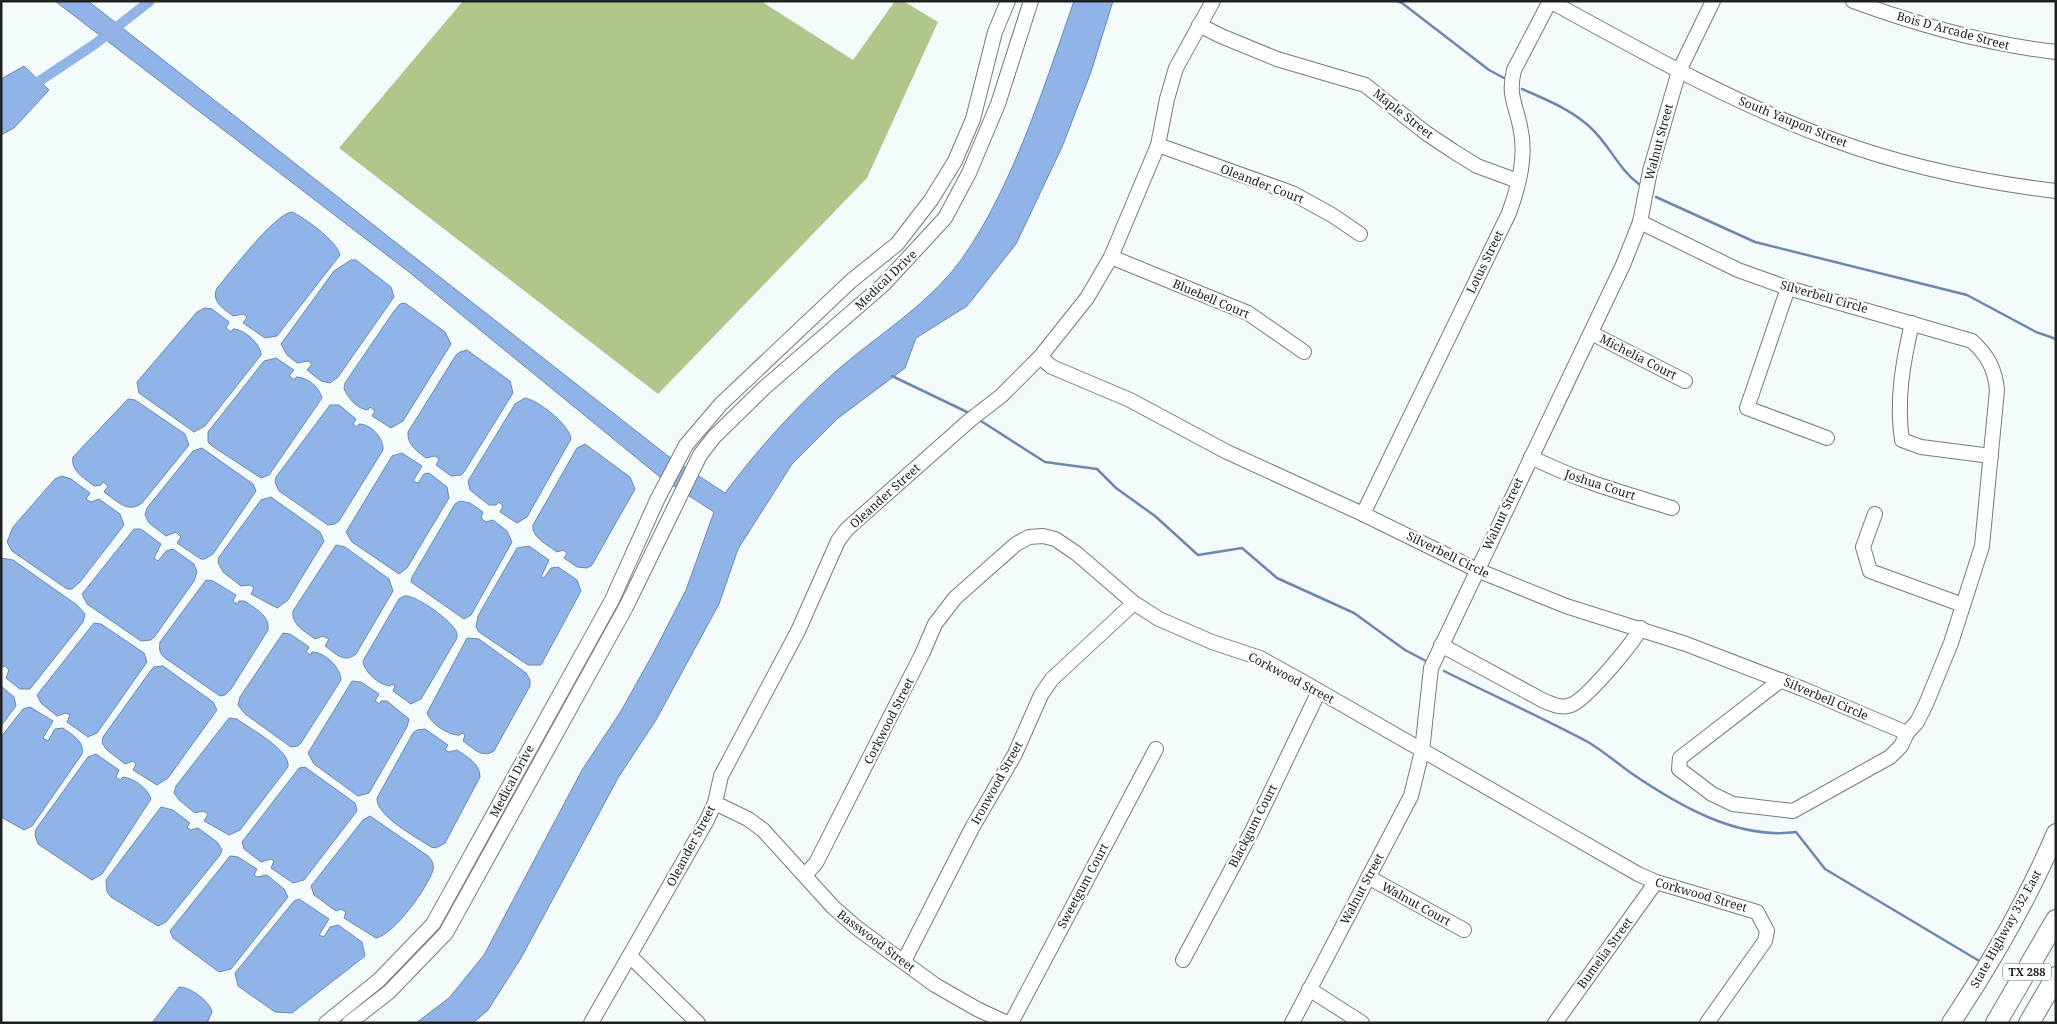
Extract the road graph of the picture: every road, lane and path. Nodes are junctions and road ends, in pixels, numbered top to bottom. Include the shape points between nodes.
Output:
1 (1008, 1) edge
2 (1031, 1) edge
3 (1213, 1) edge
4 (1550, 1) edge
5 (1713, 1) edge
6 (1853, 1) edge
7 (1199, 25) junction
8 (2056, 52) edge
9 (1678, 71) junction
10 (1158, 145) junction
11 (1518, 182) junction
12 (2056, 191) edge
13 (1640, 222) junction
14 (1360, 234) dead end
15 (1111, 257) junction
16 (1788, 288) junction
17 (1912, 323) junction
18 (1591, 333) junction
19 (1304, 352) dead end
20 (1040, 357) junction
21 (1686, 381) dead end
22 (1827, 438) dead end
23 (1991, 456) junction
24 (1530, 457) junction
25 (656, 502) junction
26 (1672, 508) dead end
27 (672, 510) junction
28 (1363, 514) junction
29 (1875, 514) dead end
30 (1477, 570) junction
31 (1134, 603) junction
32 (1963, 605) junction
33 (1641, 628) junction
34 (1441, 645) junction
35 (1781, 680) junction
36 (1319, 691) junction
37 (1907, 733) junction
38 (1156, 749) dead end
39 (1422, 751) junction
40 (715, 803) junction
41 (2056, 833) edge
42 (804, 875) junction
43 (1368, 877) junction
44 (1656, 882) junction
45 (2056, 920) edge
46 (1464, 930) dead end
47 (630, 956) junction
48 (1183, 960) dead end
49 (904, 961) junction
50 (2056, 976) edge
51 (1309, 990) junction
52 (326, 1023) edge
53 (349, 1023) edge
54 (591, 1023) edge
55 (698, 1023) edge
56 (1007, 1023) edge
57 (1011, 1023) edge
58 (1292, 1023) edge
59 (1362, 1023) edge
60 (1555, 1023) edge
61 (1707, 1023) edge
62 (1951, 1023) edge
63 (1996, 1023) edge
64 (2029, 1023) edge

1 - 25 street, Medical Drive via 995,32 969,127 954,161 914,225 898,244 851,281 721,404 681,454
2 - 27 street, Medical Drive via 998,104 969,173 945,218 883,286 764,388 714,437 696,462
3 - 7 street, Oleander Street
4 - 9 street, South Yaupon Street
4 - 11 street, Lotus Street via 1512,77 1510,92 1524,154
5 - 9 street, Walnut Street
6 - 8 street, Bois D Arcade Street via 1990,42
7 - 10 street, Oleander Street via 1182,54 1171,84
7 - 11 street, Maple Street via 1277,59 1365,85 1453,152 1477,166
9 - 12 street, South Yaupon Street via 1768,114 1868,151 1962,176
9 - 13 street, Walnut Street via 1650,171
10 - 14 street, Oleander Court via 1292,193
10 - 15 street, Oleander Street
11 - 28 street, Lotus Street via 1509,213
13 - 16 street, Silverbell Circle via 1738,270
13 - 18 street, Walnut Street
15 - 19 street, Bluebell Court via 1248,313
15 - 20 street, Oleander Street via 1087,298
16 - 17 street, Silverbell Circle
16 - 22 street via 1747,408
17 - 23 street, Silverbell Circle via 1972,341 1990,362 1997,390
17 - 23 street via 1899,396 1902,440 1922,448
18 - 21 street, Michelia Court
18 - 24 street, Walnut Street
20 - 28 street, Silverbell Circle via 1052,367 1130,400 1227,452
20 - 40 street, Oleander Street via 1001,396 847,529 838,541 798,631 721,776
23 - 32 street, Silverbell Circle via 1982,546
24 - 26 street, Joshua Court via 1563,474
24 - 30 street, Walnut Street
25 - 27 street
25 - 52 street, Medical Drive via 612,600 433,924 379,980
27 - 53 street, Medical Drive via 604,648 446,933 389,992
28 - 30 street, Silverbell Circle
29 - 32 street via 1863,547 1870,571
30 - 33 street, Silverbell Circle via 1566,606
30 - 34 street, Walnut Street
31 - 36 street, Corkwood Street via 1191,634 1260,658
31 - 42 street, Corkwood Street via 1055,539 1029,537 1016,544 955,598 935,624 816,863
31 - 49 street, Ironwood Street via 1052,679 1041,695 1015,754 972,828
32 - 37 street, Silverbell Circle via 1926,704
33 - 34 street via 1631,646 1585,693 1571,705 1559,707
33 - 35 street, Silverbell Circle
34 - 39 street, Walnut Street via 1431,668
35 - 37 street, Silverbell Circle
35 - 37 street via 1680,758 1679,769 1712,794 1733,804 1792,811 1890,757 1901,746
36 - 39 street, Corkwood Street
36 - 48 street, Blackgum Court via 1253,829
38 - 57 street, Sweetgum Court
39 - 43 street, Walnut Street via 1411,796
39 - 44 street, Corkwood Street
40 - 42 street, Basswood Street via 748,818 764,830
40 - 47 street, Oleander Street
41 - 62 main road, State Highway 332 East via 1978,982
42 - 49 street, Basswood Street via 857,928
43 - 46 street, Walnut Court
43 - 51 street, Walnut Street
44 - 60 street, Bumelia Street
44 - 61 street, Corkwood Street via 1745,906 1757,912 1767,931 1765,941
45 - 63 highway, TX 288
47 - 54 street, Oleander Street
47 - 55 street
49 - 56 street, Basswood Street via 922,976
50 - 64 highway, TX 288
51 - 58 street, Walnut Street
51 - 59 street

